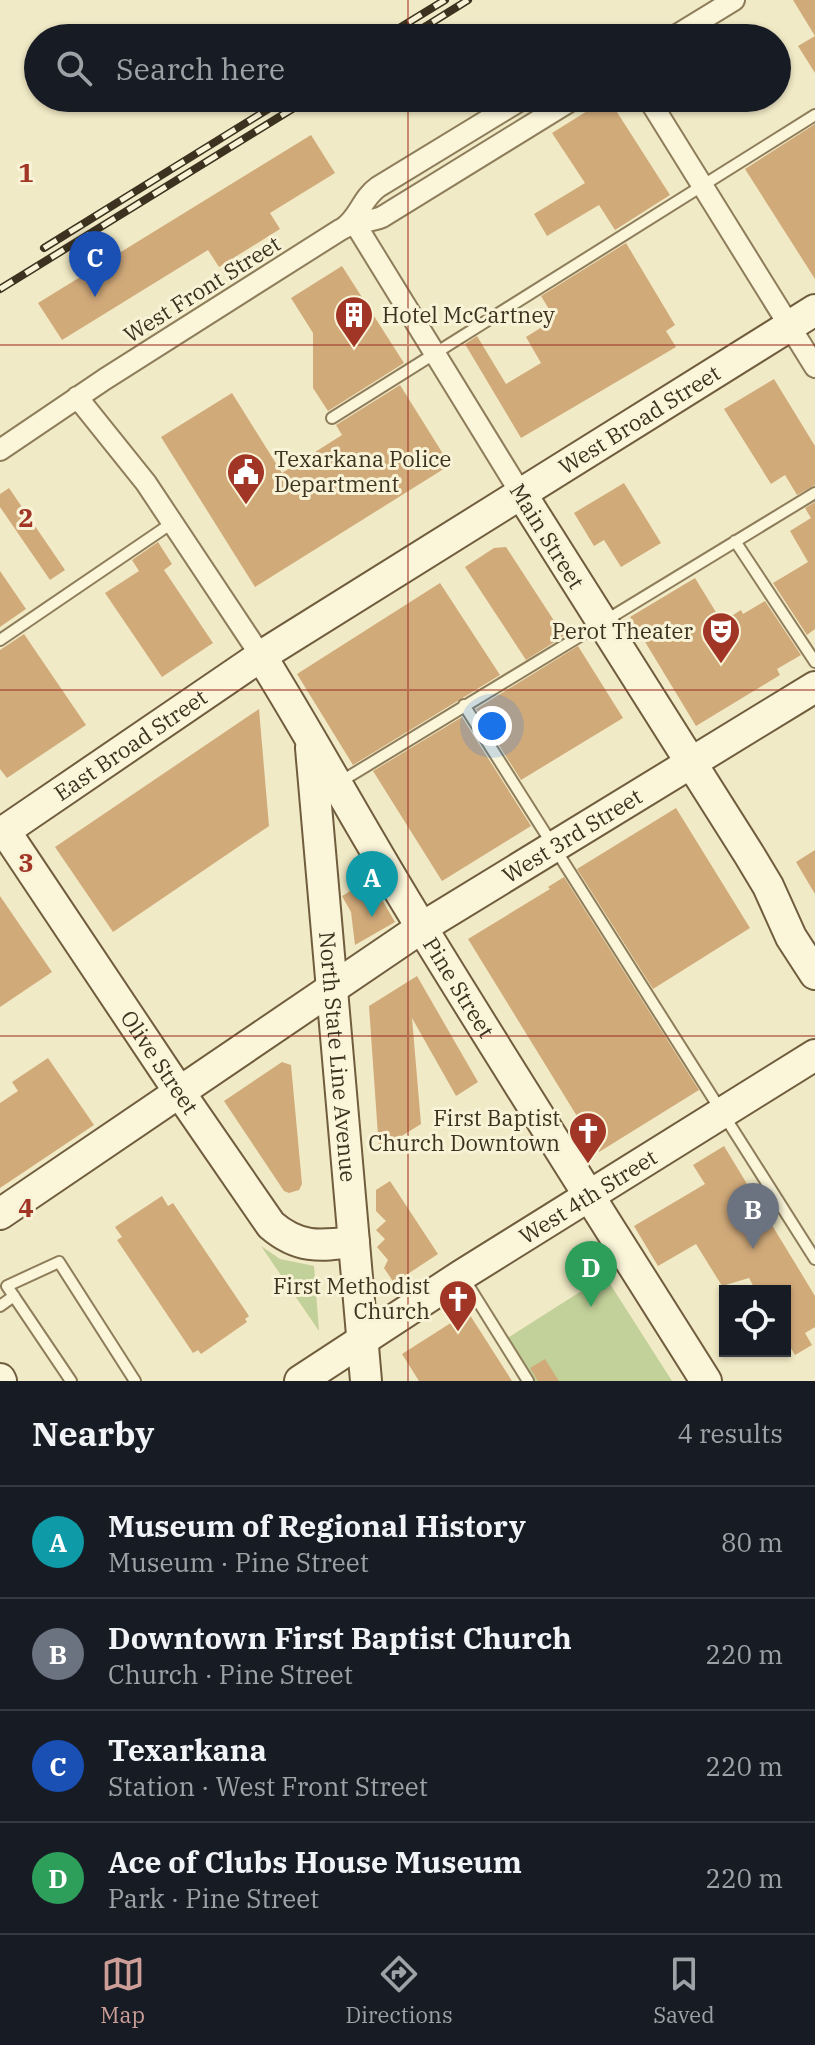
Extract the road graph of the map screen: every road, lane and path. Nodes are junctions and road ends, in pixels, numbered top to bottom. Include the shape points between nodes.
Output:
1 (734, 0) edge
2 (695, 24) edge
3 (501, 112) edge
4 (552, 112) edge
5 (657, 112) edge
6 (815, 115) edge
7 (703, 185) junction
8 (354, 222) junction
9 (803, 317) edge
10 (435, 354) junction
11 (815, 367) edge
12 (77, 397) junction
13 (332, 418) dead end
14 (0, 450) edge
15 (520, 492) junction
16 (815, 493) edge
17 (172, 523) junction
18 (735, 541) junction
19 (600, 622) junction
20 (0, 640) edge
21 (261, 656) junction
22 (815, 662) edge
23 (815, 687) edge
24 (464, 705) junction
25 (310, 734) junction
26 (692, 763) junction
27 (335, 785) junction
28 (2, 829) edge
29 (555, 847) junction
30 (421, 928) junction
31 (815, 974) edge
32 (332, 990) junction
33 (815, 1055) edge
34 (180, 1093) junction
35 (721, 1114) junction
36 (589, 1196) junction
37 (0, 1214) edge
38 (354, 1242) junction
39 (815, 1259) edge
40 (462, 1275) junction
41 (14, 1296) junction
42 (0, 1306) edge
43 (362, 1339) junction
44 (71, 1381) edge
45 (135, 1381) edge
46 (300, 1381) edge
47 (366, 1381) edge
48 (528, 1381) edge
49 (706, 1381) edge

1 - 2 street
3 - 8 street, West Front Street via 370,192
4 - 8 street, West Front Street via 382,217
5 - 7 street
6 - 7 lane
7 - 9 street
7 - 10 lane
8 - 10 street, Main Street
8 - 12 street, West Front Street
9 - 11 street
9 - 15 street, West Broad Street
10 - 13 lane
10 - 15 street, Main Street
12 - 14 street, West Front Street
12 - 17 street, Pine Street
15 - 19 street, Main Street
15 - 21 street, West Broad Street
16 - 18 lane
17 - 20 lane
17 - 21 street, Pine Street
18 - 19 lane
18 - 22 lane
19 - 24 lane
19 - 26 street, Main Street
21 - 25 street, Pine Street
21 - 28 street, East Broad Street
23 - 26 street, West 3rd Street
24 - 27 lane
24 - 29 lane
25 - 27 street, Pine Street
25 - 32 street, North State Line Avenue
26 - 29 street, West 3rd Street
26 - 31 street, Main Street
27 - 30 street, Pine Street
28 - 34 street, Olive Street
29 - 30 street, West 3rd Street
29 - 35 lane
30 - 32 street, West 3rd Street
30 - 36 street, Pine Street
32 - 34 street, West 3rd Street
32 - 38 street, North State Line Avenue
33 - 35 street, West 4th Street
34 - 37 street, West 3rd Street
34 - 38 street, Olive Street via 271,1225 303,1244
35 - 36 street, West 4th Street
35 - 39 lane
36 - 40 street, West 4th Street
36 - 49 street, Pine Street
38 - 43 street, North State Line Avenue
40 - 43 street, West 4th Street
40 - 48 lane
41 - 42 lane
41 - 44 lane
41 - 45 lane via 7,1286 59,1262
43 - 46 street, West 4th Street
43 - 47 street, North State Line Avenue

